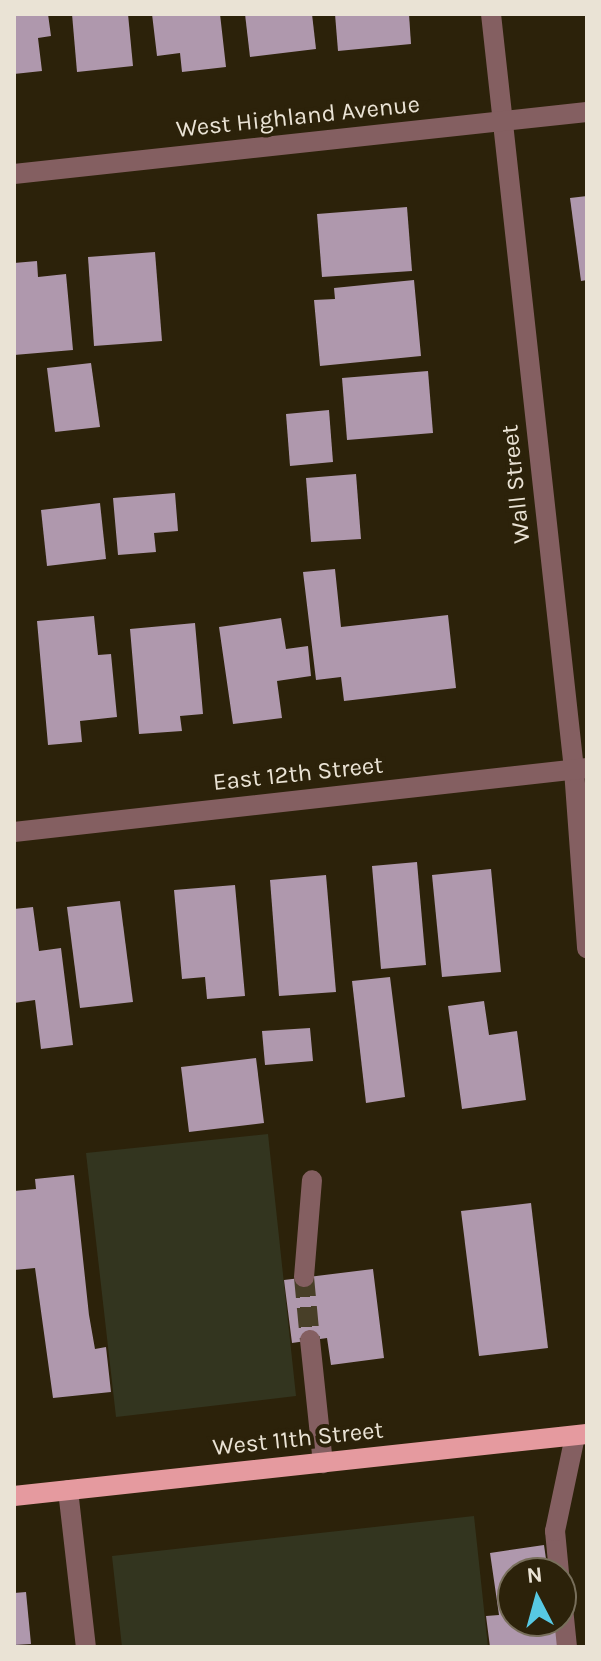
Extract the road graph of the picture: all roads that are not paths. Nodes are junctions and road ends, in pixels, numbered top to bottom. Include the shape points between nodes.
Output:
1 (491, 14) edge
2 (587, 112) edge
3 (503, 120) junction
4 (14, 174) edge
5 (580, 769) edge
6 (14, 832) edge
7 (587, 949) edge
8 (312, 1180) dead end
9 (304, 1277) tunnel mouth
10 (310, 1340) tunnel mouth
11 (581, 1435) edge
12 (323, 1463) junction
13 (68, 1490) junction
14 (14, 1496) edge
15 (557, 1557) edge
16 (86, 1647) edge

1 - 3 street, Wall Street
2 - 3 street, West Highland Avenue
3 - 4 street, West Highland Avenue
3 - 5 street, Wall Street
5 - 6 street, East 12th Street
5 - 7 street, Wall Street
8 - 9 street
10 - 12 street
11 - 12 main road, West 11th Street
11 - 15 street via 555,1531
12 - 13 main road, West 11th Street
13 - 14 main road, West 11th Street
13 - 16 street

